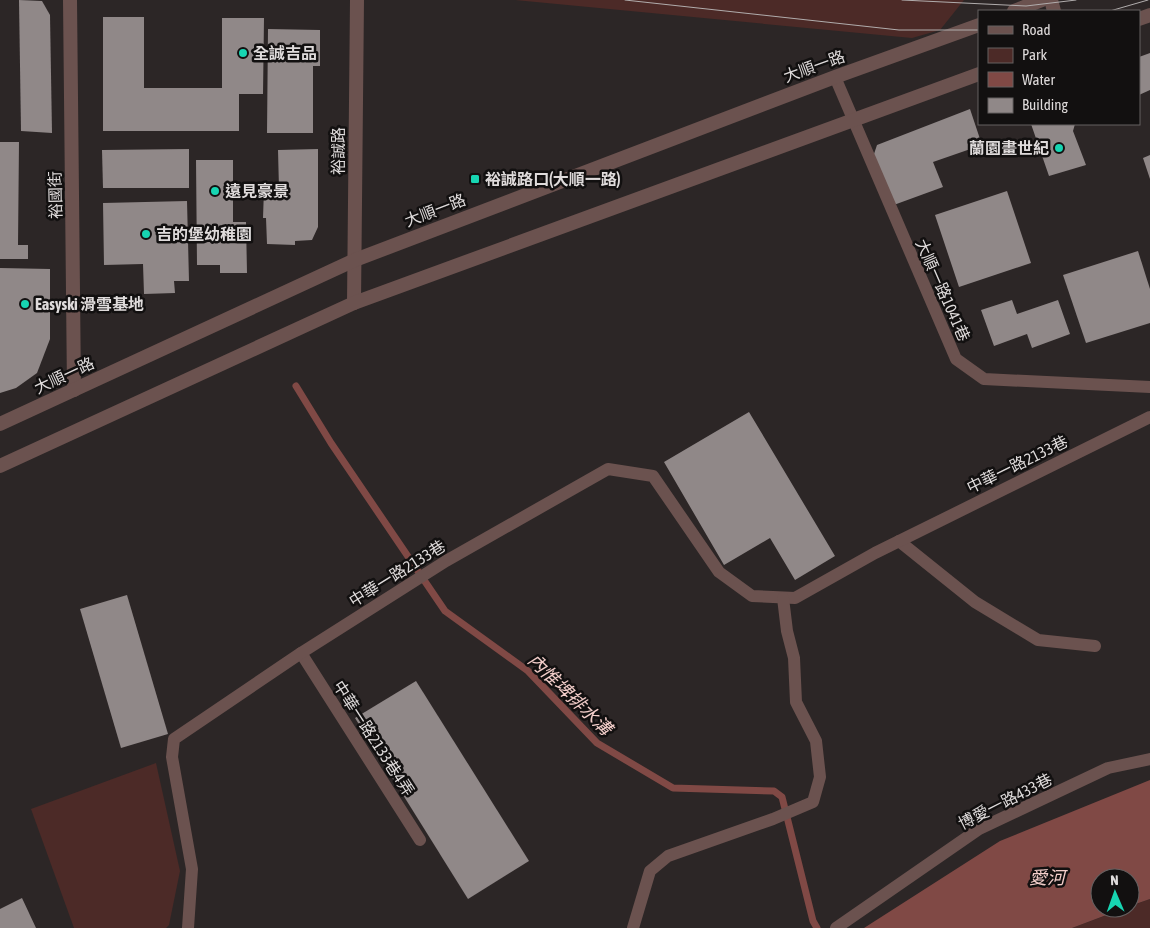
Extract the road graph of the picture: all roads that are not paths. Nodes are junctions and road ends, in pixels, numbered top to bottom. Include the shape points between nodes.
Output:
1 (70, 0) edge
2 (357, 0) edge
3 (1042, 0) edge
4 (1017, 10) edge
5 (978, 25) edge
6 (978, 74) edge
7 (835, 77) junction
8 (851, 119) junction
9 (354, 260) junction
10 (354, 303) junction
11 (1150, 387) edge
12 (74, 390) junction
13 (1150, 416) edge
14 (0, 424) edge
15 (0, 466) edge
16 (900, 541) junction
17 (783, 598) junction
18 (1095, 646) dead end
19 (301, 653) junction
20 (1150, 759) edge
21 (420, 840) dead end
22 (188, 928) edge
23 (633, 928) edge
24 (836, 928) edge

1 - 12 street, 裕國街
2 - 9 street, 裕誠路
3 - 4 street
5 - 7 street, 大順一路
6 - 8 street
7 - 8 lane, 大順一路1041巷
7 - 9 street, 大順一路
8 - 10 street
8 - 11 lane, 大順一路1041巷 via 956,359 984,379
9 - 10 street, 裕誠路
9 - 12 street, 大順一路
10 - 15 street
12 - 14 street, 大順一路
13 - 16 lane, 中華一路2133巷
16 - 17 lane, 中華一路2133巷 via 795,598
16 - 18 lane via 975,602 1038,640
17 - 19 lane, 中華一路2133巷 via 752,596 719,572 653,476 608,469 432,570
17 - 23 lane via 794,658 796,702 816,741 820,777 813,802 668,856 650,871
19 - 21 lane, 中華一路2133巷4弄
19 - 22 lane, 中華一路2133巷 via 174,739 172,758 192,869
20 - 24 lane, 博愛一路433巷 via 1108,768 979,829

